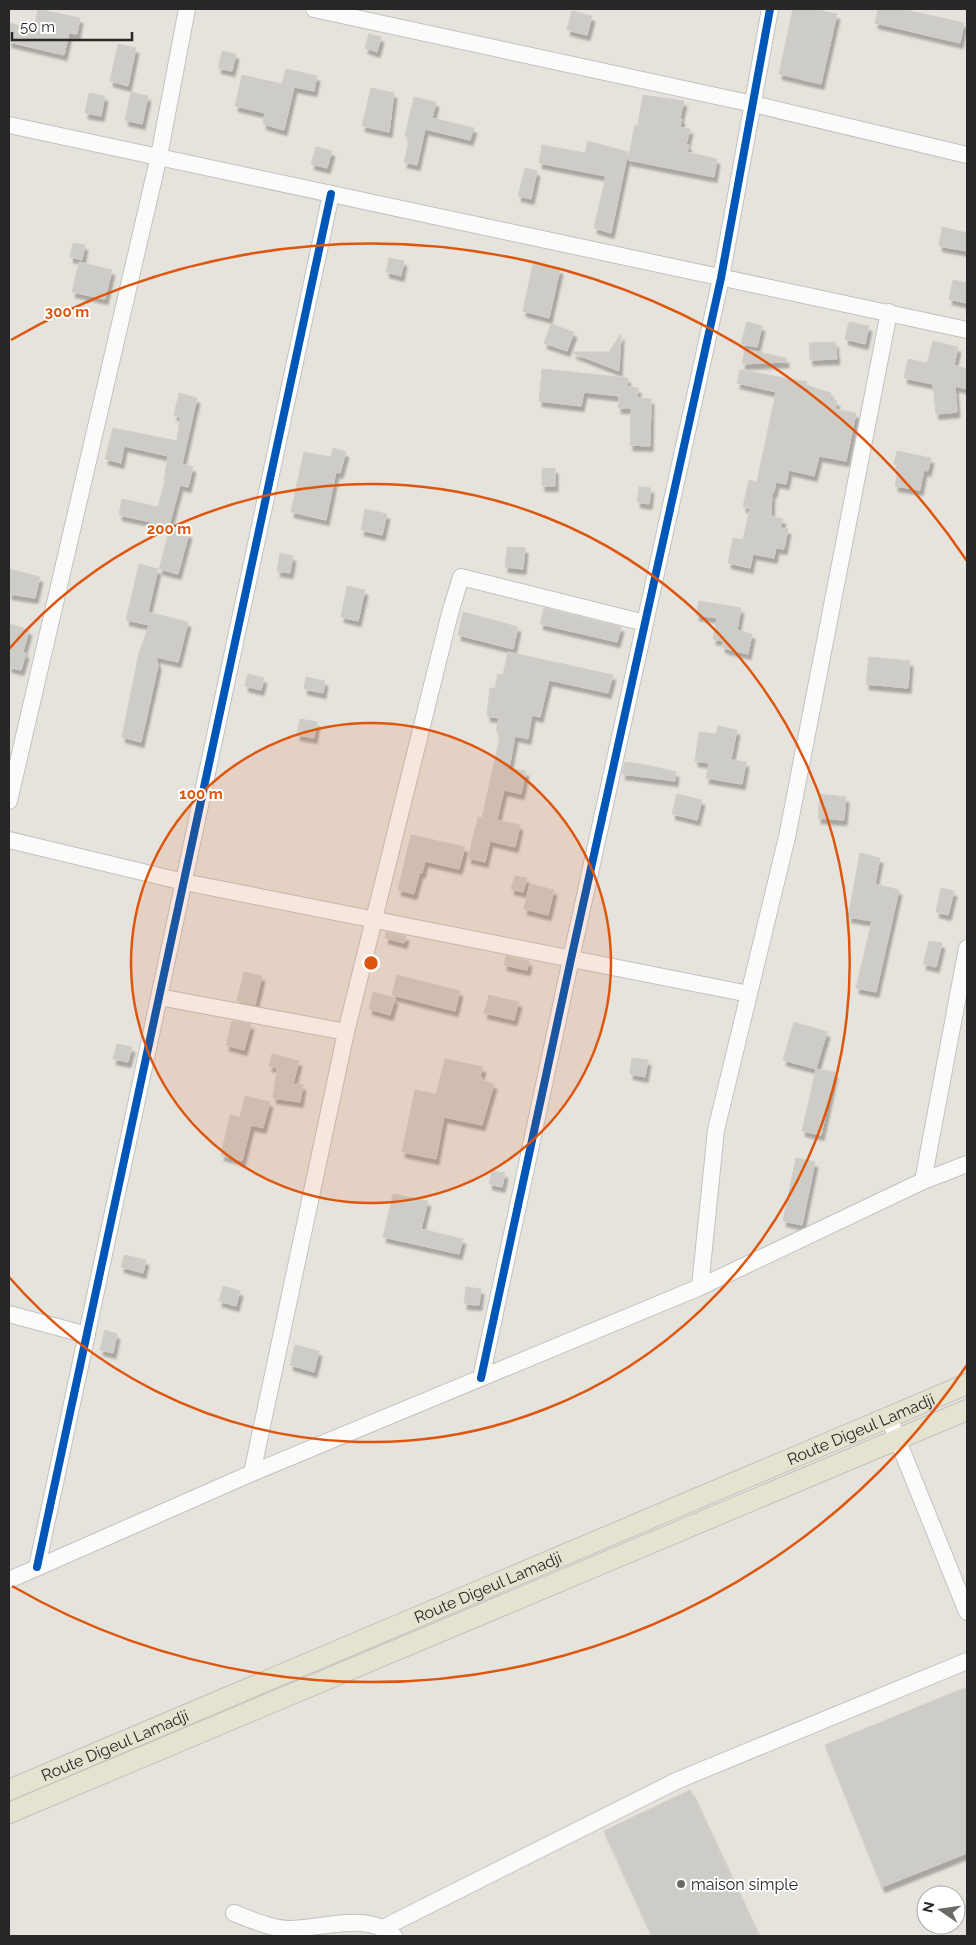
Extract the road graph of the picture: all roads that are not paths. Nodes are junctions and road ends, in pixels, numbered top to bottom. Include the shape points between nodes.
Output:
1 (187, 9) edge
2 (314, 9) edge
3 (770, 9) edge
4 (752, 104) junction
5 (9, 125) edge
6 (967, 154) edge
7 (159, 156) junction
8 (331, 194) junction
9 (721, 278) junction
10 (889, 312) junction
11 (967, 330) edge
12 (645, 623) junction
13 (9, 801) edge
14 (9, 840) edge
15 (184, 882) junction
16 (375, 920) junction
17 (967, 948) edge
18 (571, 959) junction
19 (749, 994) junction
20 (159, 997) junction
21 (346, 1032) junction
22 (967, 1164) edge
23 (923, 1181) junction
24 (700, 1287) junction
25 (9, 1314) edge
26 (87, 1335) junction
27 (481, 1378) junction
28 (967, 1384) edge
29 (967, 1410) edge
30 (888, 1416) junction
31 (897, 1439) junction
32 (252, 1473) junction
33 (37, 1567) junction
34 (9, 1580) edge
35 (967, 1612) edge
36 (967, 1661) edge
37 (9, 1790) edge
38 (9, 1813) edge
39 (234, 1914) dead end
40 (389, 1932) edge

1 - 7 street
2 - 4 street
3 - 4 street
4 - 6 street
4 - 9 street
5 - 7 street
7 - 8 street
7 - 13 street
8 - 9 street
8 - 15 street
9 - 10 street
9 - 12 street
10 - 11 street
10 - 19 street via 787,837
12 - 16 street via 461,577
12 - 18 street
14 - 15 street
15 - 16 street
15 - 20 street
16 - 18 street
16 - 21 street
17 - 23 street
18 - 19 street
18 - 27 street
19 - 24 street via 716,1130
20 - 21 street
20 - 26 street
21 - 32 street
22 - 23 street
23 - 24 street
24 - 27 street
25 - 26 street
26 - 33 street
27 - 32 street
28 - 30 main road, Route Digeul Lamadji
29 - 31 main road, Route Digeul Lamadji
30 - 31 street
30 - 37 main road, Route Digeul Lamadji
31 - 35 street
31 - 38 main road, Route Digeul Lamadji
32 - 33 street
33 - 34 street
36 - 40 street via 676,1781
39 - 40 street via 289,1929 362,1923

